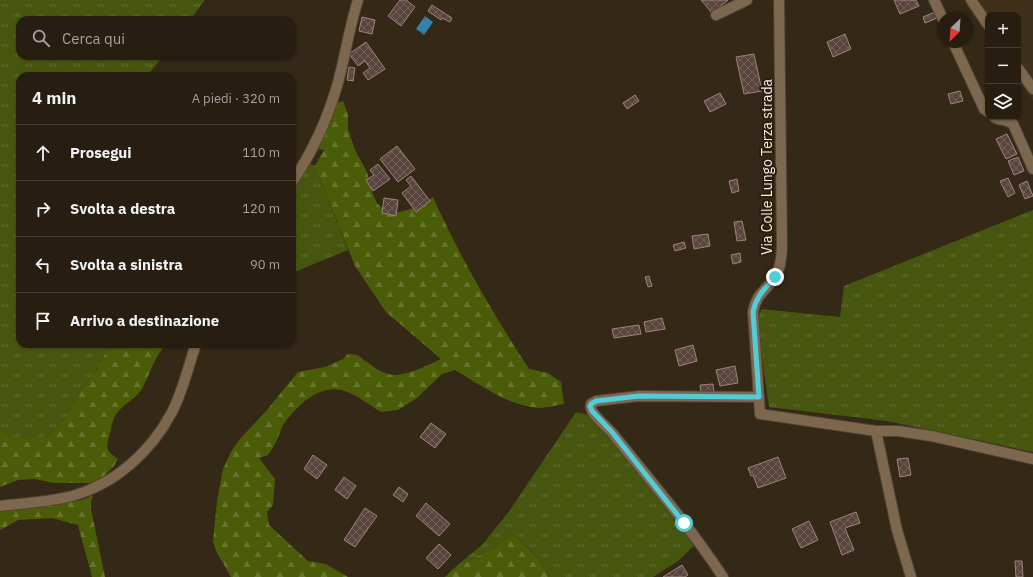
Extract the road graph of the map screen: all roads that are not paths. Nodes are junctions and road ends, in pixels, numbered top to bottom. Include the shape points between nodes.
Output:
1 (358, 0) edge
2 (747, 0) edge
3 (779, 0) edge
4 (934, 0) edge
5 (971, 0) edge
6 (940, 12) edge
7 (716, 15) dead end
8 (985, 21) edge
9 (956, 48) edge
10 (1021, 72) edge
11 (1033, 89) edge
12 (985, 110) edge
13 (1003, 120) edge
14 (1033, 169) edge
15 (296, 175) edge
16 (195, 348) edge
17 (759, 397) junction
18 (876, 431) junction
19 (1033, 459) edge
20 (0, 506) edge
21 (723, 577) edge
22 (911, 577) edge

1 - 15 street via 333,99 314,145
2 - 7 street
3 - 17 street, Via Colle Lungo Terza strada via 782,248 775,277 754,303
4 - 6 street
5 - 8 street
9 - 12 street
10 - 11 street
13 - 14 street via 1013,124
16 - 20 street via 172,412 148,448 132,463 97,487 72,496
17 - 18 street, Via Colle Lungo Terza strada via 760,414
17 - 21 street via 639,396 596,401 590,406 699,541
18 - 19 street via 931,436
18 - 22 street via 897,530

